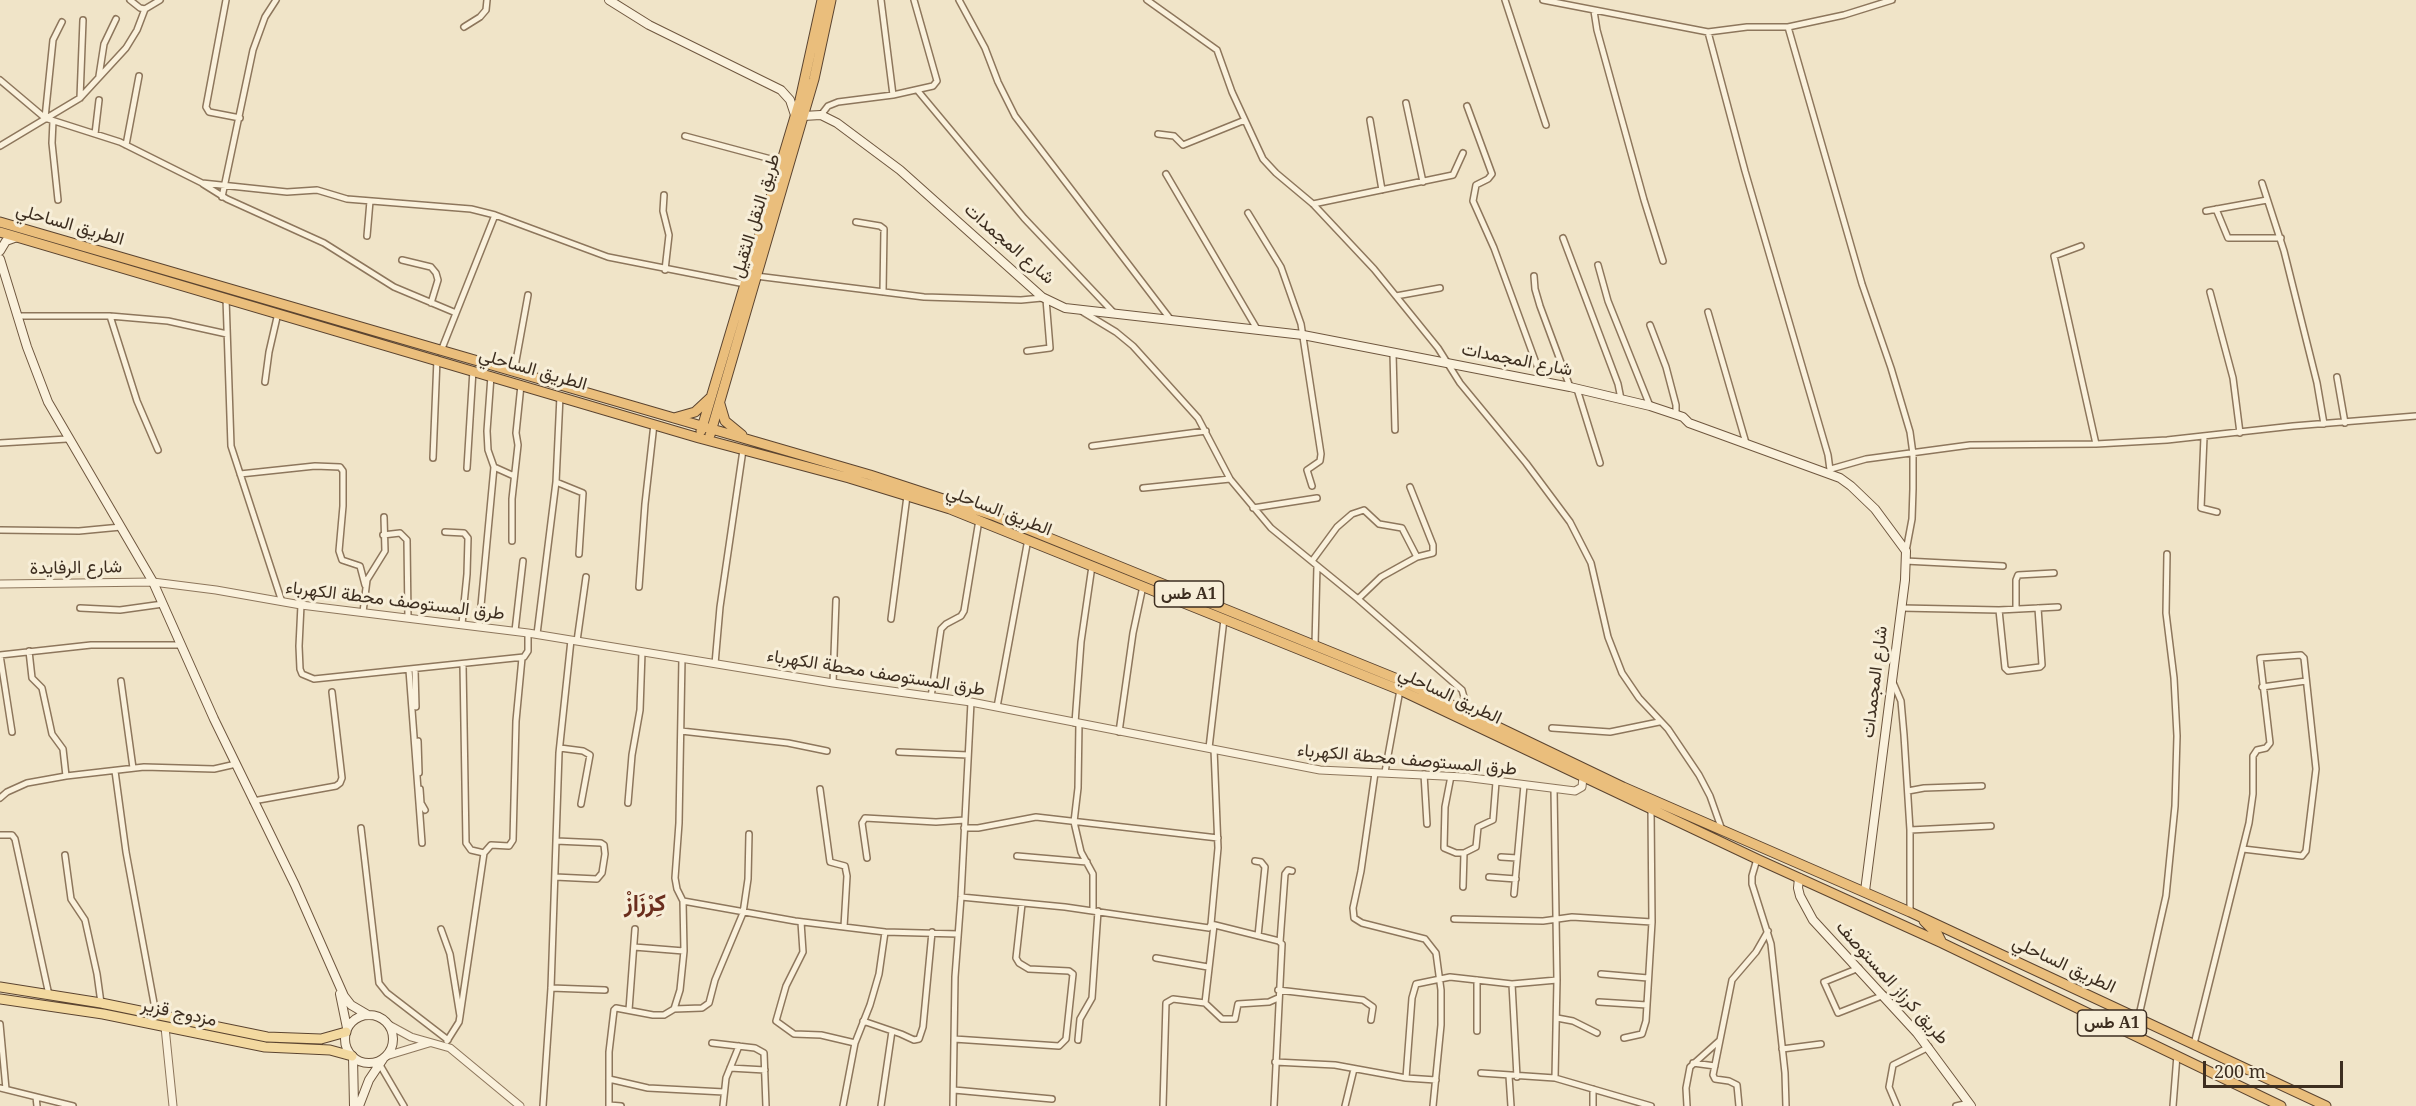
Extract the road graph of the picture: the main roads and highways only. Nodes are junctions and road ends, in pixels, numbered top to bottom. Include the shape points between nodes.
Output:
1 (609, 0) edge
2 (822, 0) edge
3 (831, 0) edge
4 (805, 81) junction
5 (781, 90) junction
6 (799, 116) junction
7 (0, 222) edge
8 (0, 232) edge
9 (20, 237) junction
10 (0, 250) edge
11 (0, 259) edge
12 (4, 290) edge
13 (439, 355) junction
14 (716, 395) junction
15 (672, 418) junction
16 (707, 429) junction
17 (704, 439) junction
18 (749, 439) junction
19 (1092, 560) junction
20 (1584, 773) junction
21 (1799, 878) junction
22 (1864, 891) junction
23 (1914, 914) junction
24 (1942, 943) junction
25 (334, 973) junction
26 (0, 987) edge
27 (0, 999) edge
28 (141, 1011) junction
29 (368, 1015) junction
30 (139, 1021) junction
31 (347, 1030) junction
32 (352, 1056) junction
33 (383, 1060) junction
34 (1970, 1104) edge
35 (354, 1106) edge
36 (359, 1106) edge
37 (2282, 1106) edge
38 (2326, 1106) edge

1 - 5 main road via 649,25
2 - 4 highway, طريق النقل الثقيل
3 - 6 highway, طريق النقل الثقيل via 819,59
4 - 5 main road via 793,90
4 - 6 highway, طريق النقل الثقيل
5 - 6 main road
6 - 14 highway, طريق النقل الثقيل via 755,276
6 - 14 highway, طريق النقل الثقيل via 745,284
6 - 22 main road, شارع المجمدات via 821,115 837,123 894,165 1044,298 1065,308 1303,335 1574,388 1650,406 1840,478 1861,495 1906,551
7 - 13 highway, الطريق الساحلي / طس A1
8 - 9 highway, الطريق الساحلي / طس A1
9 - 10 main road via 6,241
9 - 13 highway, الطريق الساحلي / طس A1 via 278,313
11 - 12 main road
12 - 25 main road via 41,387 153,582
13 - 15 highway, الطريق الساحلي / طس A1 via 514,372
13 - 17 highway, الطريق الساحلي / طس A1 via 491,376
14 - 15 highway via 695,412
14 - 16 highway, طريق النقل الثقيل
14 - 18 highway via 725,422
15 - 16 highway, الطريق الساحلي / طس A1
16 - 17 highway, طريق النقل الثقيل
16 - 18 highway, الطريق الساحلي / طس A1
17 - 19 highway, الطريق الساحلي / طس A1 via 907,496
18 - 19 highway, الطريق الساحلي / طس A1 via 957,502
19 - 20 highway, الطريق الساحلي / طس A1 via 1143,586 1400,690
19 - 20 highway, الطريق الساحلي / طس A1 via 1400,680
20 - 21 highway, الطريق الساحلي / طس A1
20 - 22 highway, الطريق الساحلي / طس A1
21 - 24 highway, الطريق الساحلي / طس A1
21 - 34 main road, طريق كرزاز المستوصف via 1798,888 1808,911 1929,1047
22 - 23 highway, الطريق الساحلي / طس A1
23 - 24 highway, الطريق الساحلي / طس A1
23 - 38 highway, الطريق الساحلي / طس A1
24 - 37 highway, الطريق الساحلي / طس A1
25 - 29 main road via 348,1002
25 - 31 main road
26 - 28 main road, مزدوج قزير
27 - 30 main road, مزدوج قزير
28 - 30 main road
28 - 31 main road, مزدوج قزير via 267,1037 321,1039
29 - 31 main road via 354,1020
29 - 33 main road via 380,1017 389,1025 392,1048
30 - 32 main road, مزدوج قزير via 265,1047 330,1050
31 - 32 main road via 346,1047
32 - 33 main road via 368,1063
32 - 35 main road
33 - 36 main road via 369,1080

